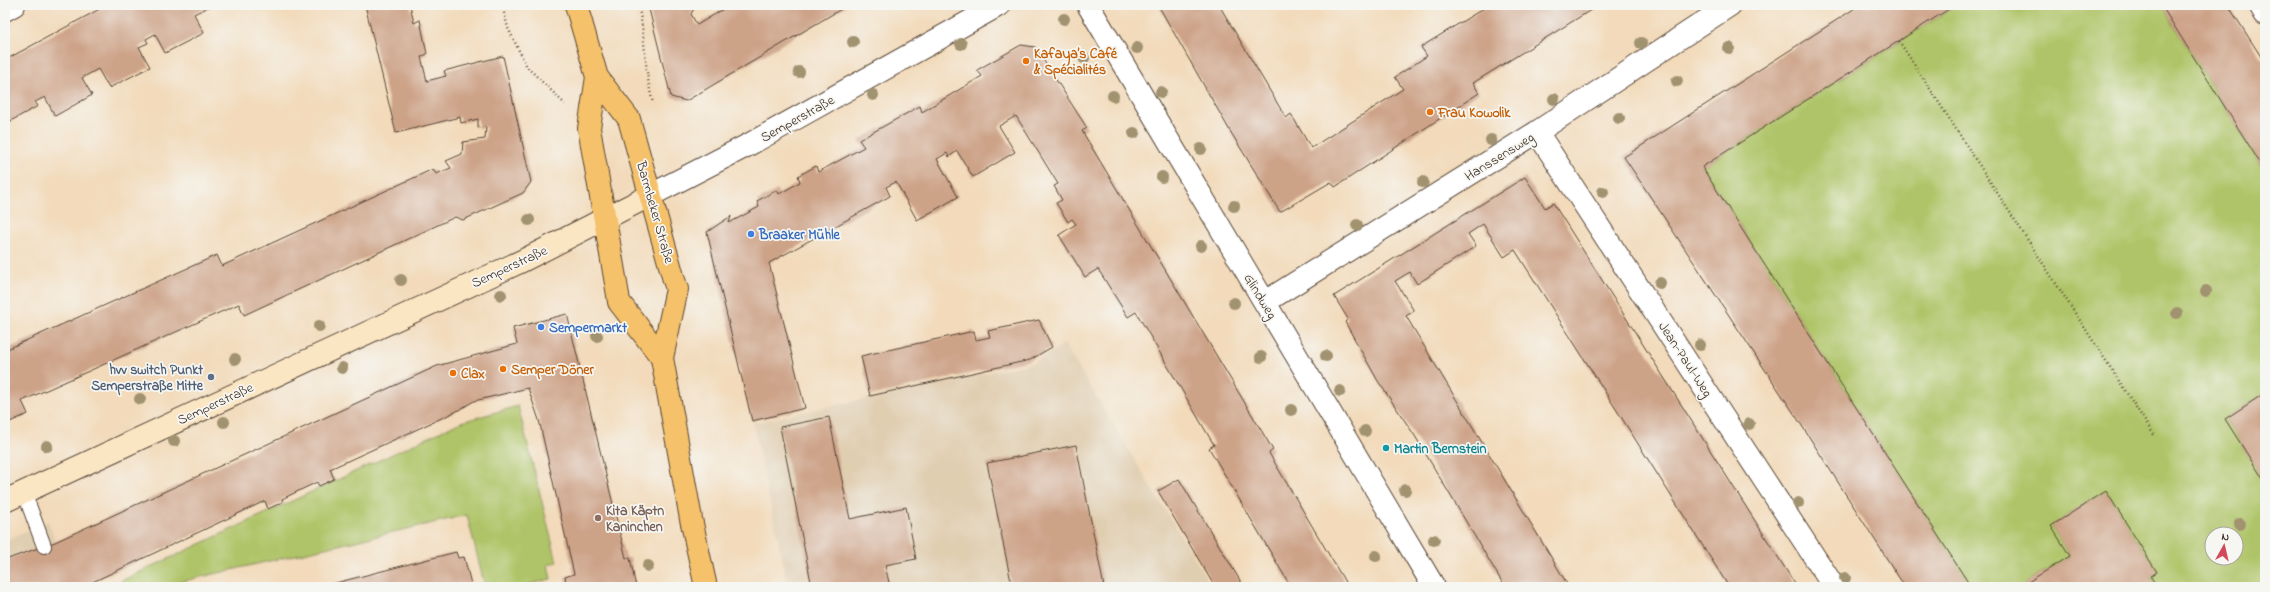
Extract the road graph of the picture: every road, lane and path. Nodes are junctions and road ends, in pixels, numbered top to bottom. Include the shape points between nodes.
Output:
1 (14, 5) edge
2 (502, 5) edge
3 (576, 5) edge
4 (638, 5) edge
5 (999, 5) edge
6 (1088, 5) edge
7 (1730, 5) edge
8 (2260, 5) edge
9 (5, 10) edge
10 (2265, 14) edge
11 (1899, 41) dead end
12 (597, 78) junction
13 (654, 106) dead end
14 (589, 128) junction
15 (1538, 132) junction
16 (651, 195) junction
17 (605, 220) junction
18 (1265, 302) junction
19 (662, 358) junction
20 (2154, 435) dead end
21 (14, 496) edge
22 (44, 546) dead end
23 (706, 587) edge
24 (1434, 587) edge
25 (1834, 587) edge

1 - 9 street
2 - 14 path via 508,28 527,66
3 - 12 main road, Barmbeker Straße
4 - 13 path via 644,29 648,85
5 - 16 street, Semperstraße via 750,144
6 - 18 street, Glindweg
7 - 15 street, Hanssensweg
8 - 10 street
11 - 20 path
12 - 14 main road, Barmbeker Straße
12 - 16 main road, Barmbeker Straße via 629,119
14 - 17 main road, Barmbeker Straße
15 - 18 street, Hanssensweg
15 - 25 street, Jean-Paul-Weg
16 - 17 street, Semperstraße
16 - 19 main road, Barmbeker Straße via 676,289
17 - 19 main road, Barmbeker Straße via 619,302
17 - 21 street, Semperstraße via 522,261
18 - 24 street, Glindweg
19 - 23 main road, Barmbeker Straße
21 - 22 lane

